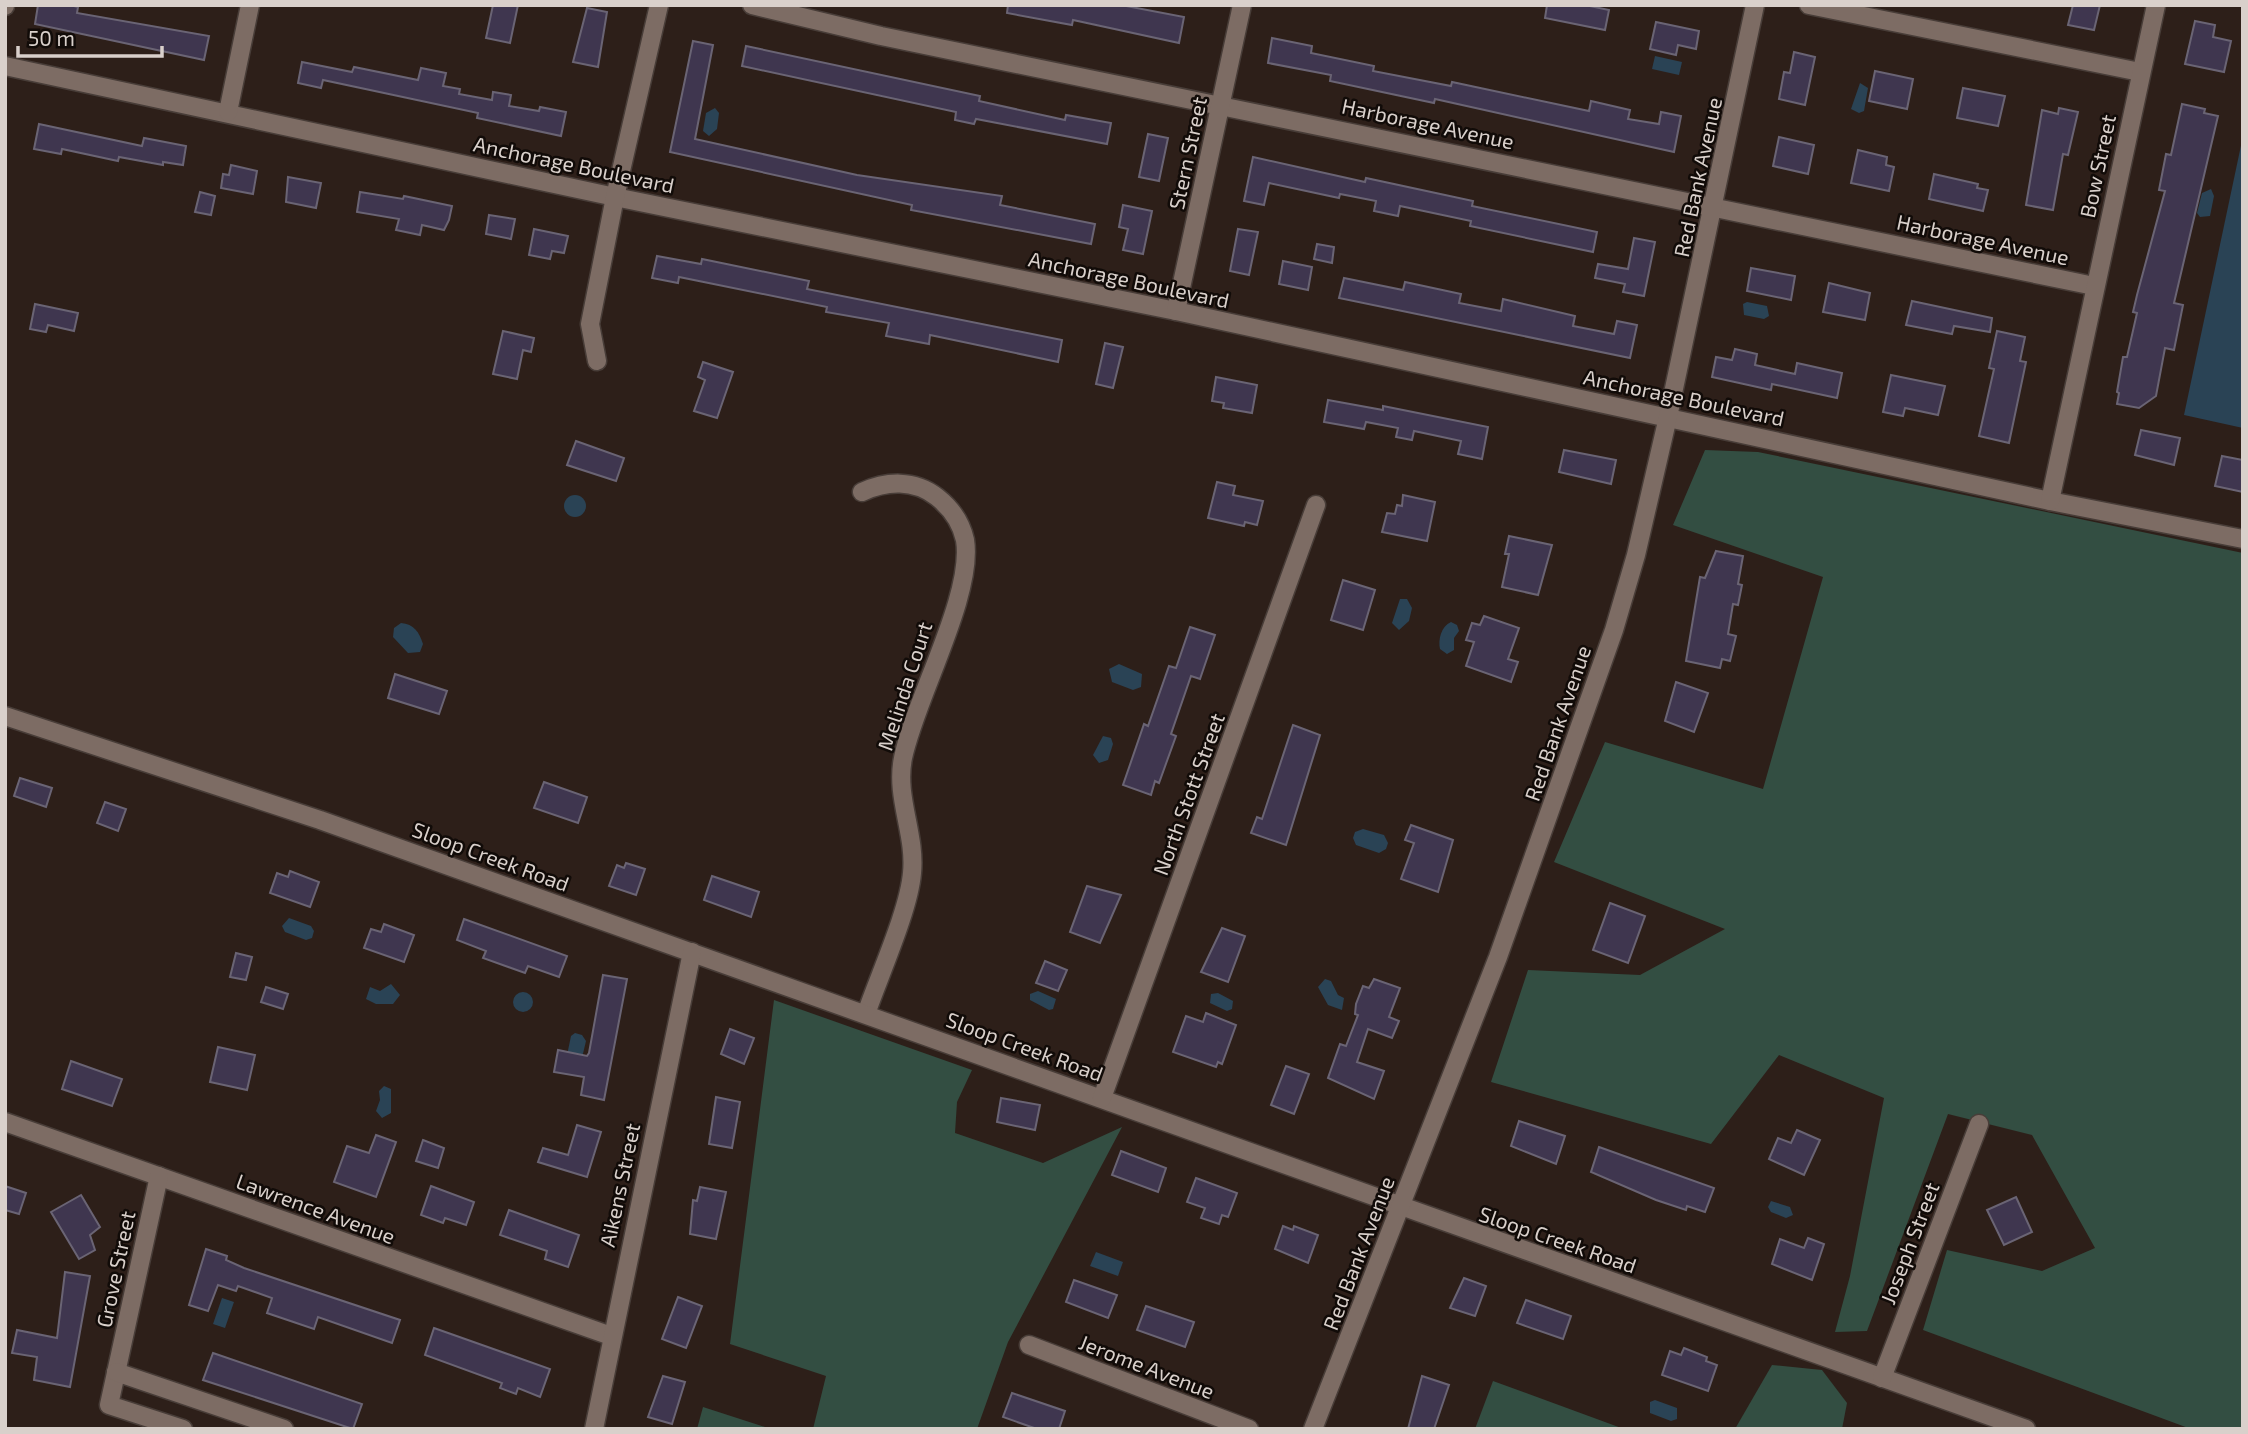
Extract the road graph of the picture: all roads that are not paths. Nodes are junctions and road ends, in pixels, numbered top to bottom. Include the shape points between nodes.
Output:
1 (250, 5) edge
2 (659, 5) edge
3 (752, 5) edge
4 (1241, 5) edge
5 (1755, 5) edge
6 (1809, 5) edge
7 (2156, 5) edge
8 (5, 66) edge
9 (2140, 72) junction
10 (1221, 104) junction
11 (228, 112) junction
12 (615, 197) junction
13 (1715, 206) junction
14 (2094, 286) junction
15 (1176, 311) junction
16 (597, 361) dead end
17 (1668, 417) junction
18 (862, 492) dead end
19 (2050, 501) junction
20 (1317, 505) dead end
21 (2243, 539) edge
22 (5, 716) edge
23 (692, 952) junction
24 (866, 1014) junction
25 (1102, 1098) junction
26 (5, 1122) edge
27 (1979, 1124) dead end
28 (159, 1176) junction
29 (1401, 1208) junction
30 (611, 1336) junction
31 (1029, 1345) dead end
32 (116, 1372) junction
33 (1882, 1378) junction
34 (183, 1429) edge
35 (284, 1429) edge
36 (594, 1429) edge
37 (1249, 1429) edge
38 (1313, 1429) edge
39 (2026, 1429) edge

1 - 11 street
2 - 12 street
3 - 10 street, Harborage Avenue via 881,36
4 - 10 street, Stern Street
5 - 13 street, Red Bank Avenue
6 - 9 street
7 - 9 street, Bow Street
8 - 11 street, Anchorage Boulevard
9 - 14 street, Bow Street
10 - 13 street, Harborage Avenue
10 - 15 street, Stern Street
11 - 12 street, Anchorage Boulevard
12 - 15 street, Anchorage Boulevard
12 - 16 street via 590,324
13 - 14 street, Harborage Avenue
13 - 17 street, Red Bank Avenue
14 - 19 street, Bow Street
15 - 17 street, Anchorage Boulevard
17 - 19 street, Anchorage Boulevard
17 - 29 street, Red Bank Avenue via 1614,630 1498,957
18 - 24 street, Melinda Court via 890,483 933,494 960,525 966,555 961,587 903,760 901,792 912,874
19 - 21 street, Anchorage Boulevard
20 - 25 street, North Stott Street
22 - 23 street, Sloop Creek Road via 320,820
23 - 24 street, Sloop Creek Road
23 - 30 street, Aikens Street
24 - 25 street, Sloop Creek Road
25 - 29 street, Sloop Creek Road
26 - 28 street, Lawrence Avenue
27 - 33 street, Joseph Street
28 - 30 street, Lawrence Avenue
28 - 32 street, Grove Street
29 - 33 street, Sloop Creek Road
29 - 38 street, Red Bank Avenue
30 - 36 street, Aikens Street
31 - 37 street, Jerome Avenue
32 - 34 street, Grove Street via 109,1405
32 - 35 street
33 - 39 street, Sloop Creek Road

